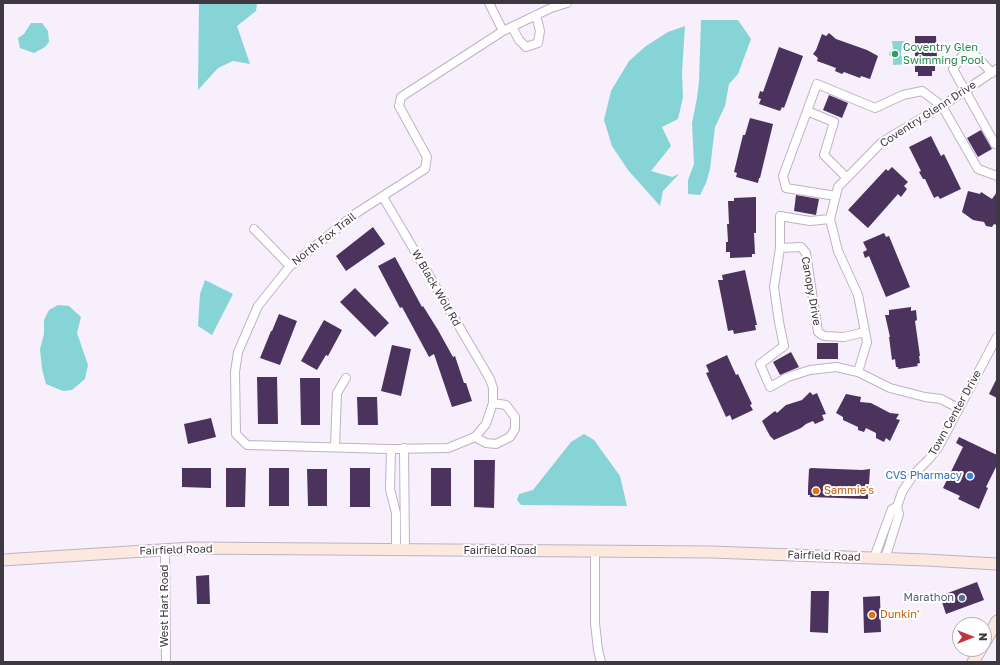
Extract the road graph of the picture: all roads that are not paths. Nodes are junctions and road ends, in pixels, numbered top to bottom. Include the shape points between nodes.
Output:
1 (489, 3) edge
2 (567, 3) edge
3 (536, 15) junction
4 (512, 27) junction
5 (503, 31) junction
6 (994, 71) edge
7 (966, 91) junction
8 (942, 106) junction
9 (807, 111) junction
10 (997, 144) edge
11 (997, 176) edge
12 (847, 178) junction
13 (836, 196) junction
14 (383, 197) junction
15 (830, 219) junction
16 (254, 228) dead end
17 (780, 248) junction
18 (290, 266) junction
19 (865, 332) junction
20 (997, 337) edge
21 (858, 372) junction
22 (346, 378) dead end
23 (493, 403) junction
24 (958, 408) junction
25 (475, 437) junction
26 (335, 447) junction
27 (390, 448) junction
28 (408, 448) junction
29 (165, 550) junction
30 (400, 550) junction
31 (595, 552) junction
32 (880, 558) junction
33 (3, 560) edge
34 (997, 564) edge
35 (997, 621) edge
36 (992, 630) edge
37 (166, 662) edge
38 (601, 662) edge

1 - 5 street
2 - 3 street, North Fox Trail
3 - 4 street, North Fox Trail
3 - 4 street via 540,31 538,43 526,47
4 - 5 street, North Fox Trail
5 - 14 street, North Fox Trail via 401,98 399,106 427,157 425,169
6 - 7 street, Coventry Glenn Drive
6 - 7 street via 976,56 963,55 953,69
7 - 8 street, Coventry Glenn Drive
7 - 10 street
8 - 9 street via 922,91 903,95 875,108 817,84
8 - 11 street via 978,169
8 - 12 street, Coventry Glenn Drive via 882,142
9 - 12 street via 834,122 824,155
9 - 13 street via 783,176 786,188
12 - 13 street, Coventry Glenn Drive via 838,187
13 - 15 street, Coventry Glenn Drive
14 - 18 street, North Fox Trail via 358,212
14 - 23 street, W Black Wolf Rd via 490,379
15 - 17 street via 810,221 780,216
15 - 19 street, Coventry Glenn Drive via 838,251 858,295
16 - 18 street
17 - 19 street, Canopy Drive via 801,247 806,253 818,332 824,336 844,337
17 - 21 street via 774,287 784,346 760,364 770,387 788,377 810,370 836,367
18 - 26 street, North Fox Trail via 258,306 238,352 235,372 236,434 247,445
19 - 21 street, Coventry Glenn Drive via 867,342
20 - 24 street, Town Center Drive
21 - 24 street via 890,388 941,399
22 - 26 street via 336,393
23 - 25 street via 486,424
23 - 25 street via 506,405 515,417 515,429 510,437 496,444 486,443
24 - 32 street, Town Center Drive via 934,453 910,479 897,507 892,509
25 - 28 street, North Fox Trail via 448,448
26 - 27 street, North Fox Trail
27 - 28 street, North Fox Trail
27 - 30 street via 390,489 396,513
28 - 30 street
29 - 30 street, Fairfield Road
29 - 33 street, Fairfield Road
29 - 37 street, West Hart Road
30 - 31 street, Fairfield Road
31 - 32 street, Fairfield Road via 712,552
31 - 38 street via 595,623
32 - 34 street, Fairfield Road
35 - 36 street

